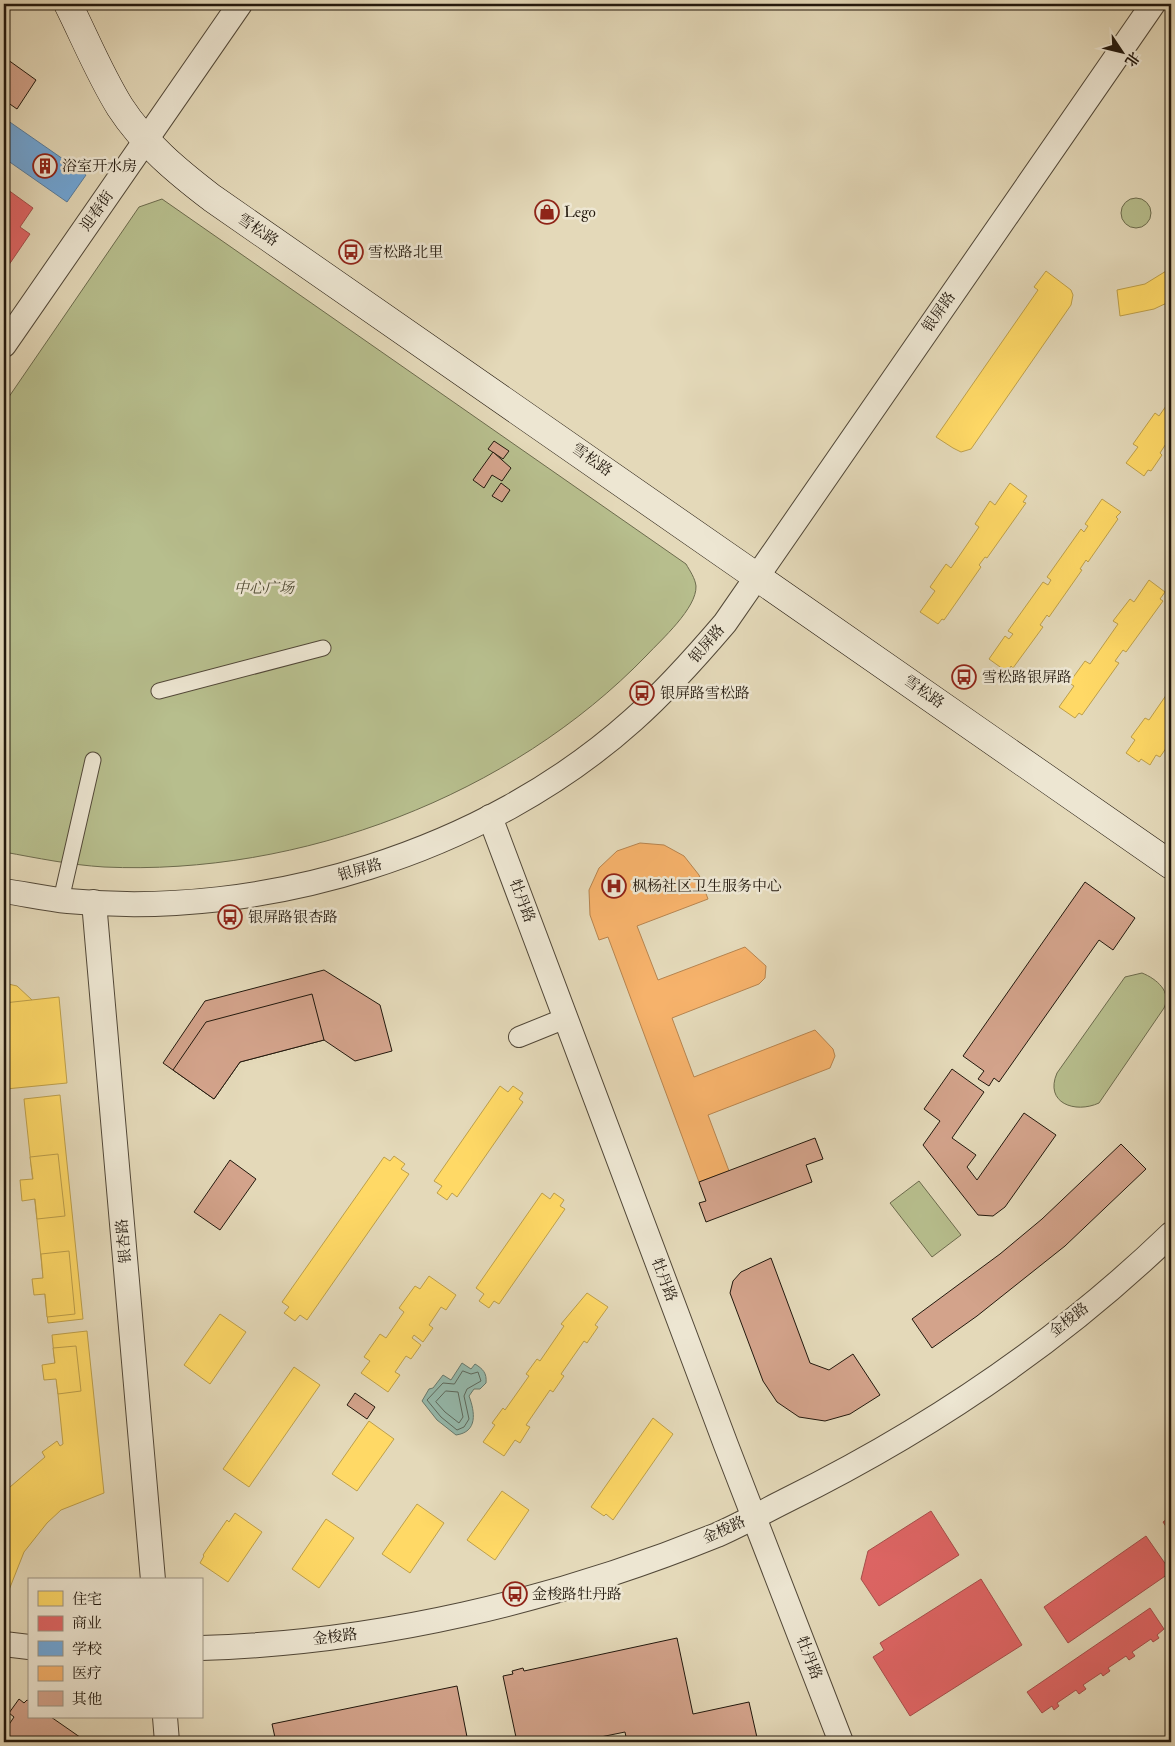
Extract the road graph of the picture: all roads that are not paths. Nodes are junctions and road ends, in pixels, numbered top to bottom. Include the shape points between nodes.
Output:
1 (68, 4) edge
2 (89, 4) edge
3 (240, 4) edge
4 (1153, 4) edge
5 (152, 132) junction
6 (4, 345) edge
7 (763, 568) junction
8 (323, 648) dead end
9 (159, 692) dead end
10 (93, 760) dead end
11 (490, 817) junction
12 (1171, 842) edge
13 (1171, 864) edge
14 (4, 891) edge
15 (61, 900) junction
16 (94, 902) junction
17 (566, 1018) junction
18 (519, 1037) dead end
19 (1171, 1234) edge
20 (754, 1516) junction
21 (153, 1578) edge
22 (4, 1644) edge
23 (28, 1646) edge
24 (202, 1648) edge
25 (165, 1718) edge
26 (167, 1742) edge
27 (841, 1742) edge

1 - 5 main road, 雪松路 via 120,106
2 - 5 main road, 雪松路
3 - 5 street, 迎春街
4 - 7 street, 银屏路
5 - 6 street, 迎春街
5 - 7 main road, 雪松路
7 - 11 street, 银屏路 via 725,623 632,722 546,784
7 - 12 main road, 雪松路
7 - 13 main road, 雪松路
8 - 9 street
10 - 15 street
11 - 16 street, 银屏路 via 399,858 308,885 219,899
11 - 17 street, 牡丹路
14 - 15 street, 银屏路
15 - 16 street, 银屏路
16 - 21 street, 银杏路
17 - 18 street
17 - 20 street, 牡丹路
19 - 20 street, 金梭路 via 1045,1340 955,1404 825,1481
20 - 24 street, 金梭路 via 720,1534 656,1558 528,1599 437,1621 282,1644
20 - 27 street, 牡丹路
22 - 23 street
25 - 26 street

